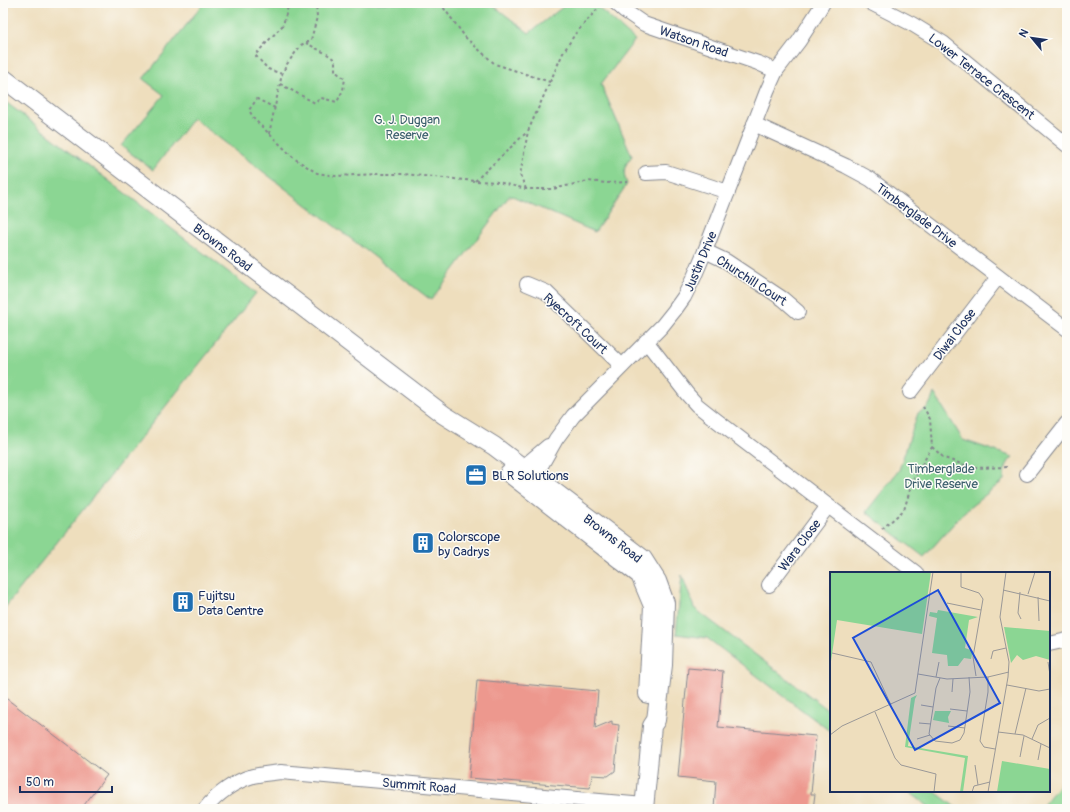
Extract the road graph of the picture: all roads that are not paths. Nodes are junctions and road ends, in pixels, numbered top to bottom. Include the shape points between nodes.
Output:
1 (616, 3) edge
2 (823, 3) edge
3 (871, 3) edge
4 (776, 71) junction
5 (3, 78) edge
6 (754, 124) junction
7 (1067, 145) edge
8 (646, 173) dead end
9 (728, 192) junction
10 (705, 251) junction
11 (998, 277) junction
12 (527, 284) dead end
13 (798, 312) dead end
14 (1067, 330) edge
15 (646, 341) junction
16 (622, 366) junction
17 (910, 392) dead end
18 (1067, 423) edge
19 (1027, 474) dead end
20 (525, 478) junction
21 (828, 506) junction
22 (915, 572) edge
23 (769, 585) dead end
24 (1067, 640) edge
25 (1050, 644) edge
26 (644, 807) edge
27 (205, 809) edge

1 - 4 street, Watson Road via 644,24
2 - 4 street, Justin Drive
3 - 7 street, Lower Terrace Crescent via 943,43
4 - 6 street, Justin Drive
5 - 20 street, Browns Road via 444,414 494,446
6 - 9 street, Justin Drive
6 - 11 street, Timberglade Drive via 865,176
8 - 9 street via 666,172
9 - 10 street, Justin Drive
10 - 13 street, Churchill Court via 726,261
10 - 15 street, Justin Drive via 684,297 662,326
11 - 14 street, Timberglade Drive
11 - 17 street, Diwai Close
12 - 16 street, Ryecroft Court via 546,292
15 - 16 street, Justin Drive
15 - 21 street via 697,405
16 - 20 street, Justin Drive via 573,416
18 - 19 street
20 - 26 street, Browns Road via 643,559 657,581 665,603 662,665 656,720 652,726
21 - 22 street
21 - 23 street, Wara Close
24 - 25 street
26 - 27 street, Summit Road via 281,772 253,776 231,786

